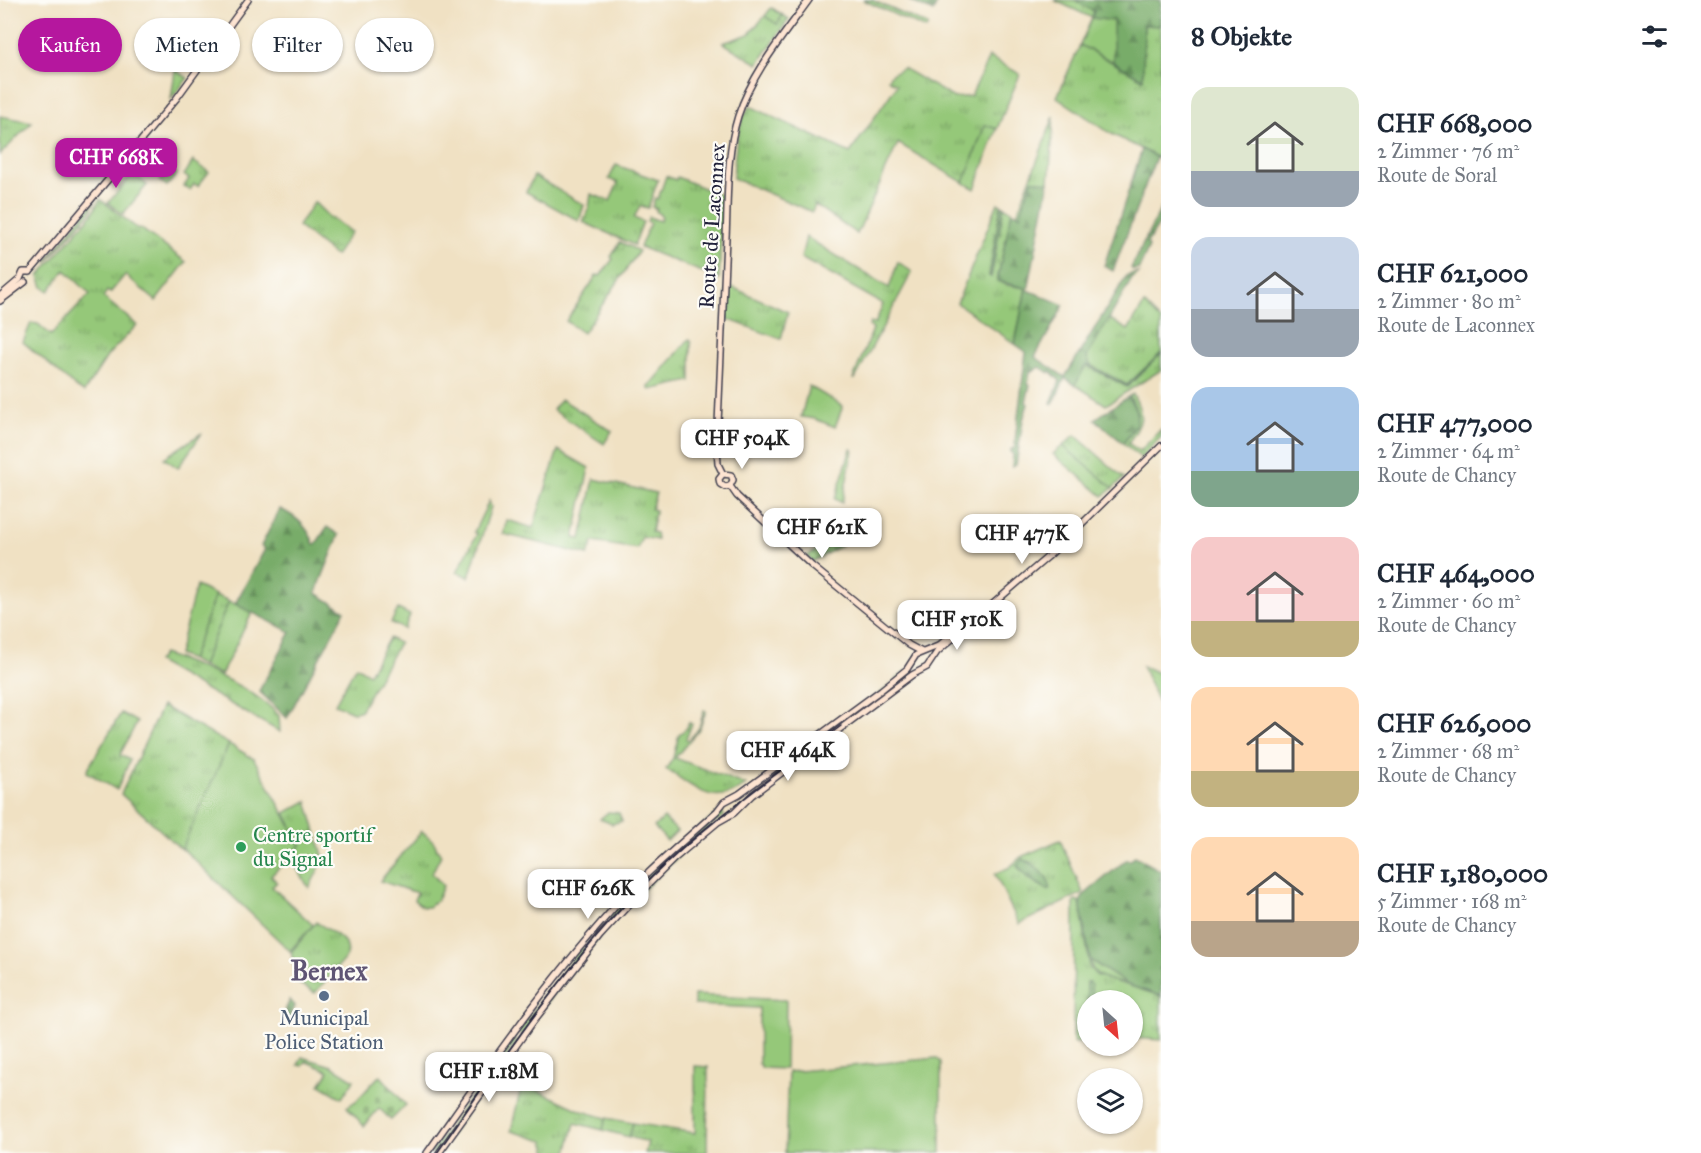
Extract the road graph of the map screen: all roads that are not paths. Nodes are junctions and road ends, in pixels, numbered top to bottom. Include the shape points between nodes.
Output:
1 (248, 0) edge
2 (809, 0) edge
3 (23, 280) junction
4 (0, 296) edge
5 (0, 301) edge
6 (1161, 446) edge
7 (723, 474) junction
8 (730, 486) junction
9 (985, 611) junction
10 (904, 640) junction
11 (923, 652) junction
12 (914, 659) junction
13 (930, 661) junction
14 (922, 669) junction
15 (730, 800) junction
16 (722, 806) junction
17 (737, 808) junction
18 (729, 815) junction
19 (427, 1153) edge
20 (439, 1153) edge

1 - 3 main road via 168,107 47,255 30,272 23,272
2 - 7 main road, Route de Laconnex via 750,89 733,136 717,447
3 - 4 main road
3 - 5 main road
6 - 9 main road via 1071,536
7 - 8 main road, Route de Laconnex via 732,477
7 - 8 main road, Route de Laconnex via 720,484
8 - 10 main road, Route de Laconnex via 793,549
9 - 11 main road via 938,646
9 - 13 main road
10 - 11 main road, Route de Laconnex
10 - 12 main road, Route de Laconnex
11 - 12 main road
11 - 13 main road
12 - 14 main road
12 - 15 main road via 881,690
13 - 14 main road
14 - 17 main road
15 - 16 main road
15 - 17 main road
16 - 18 main road
16 - 19 main road via 645,876 587,939
17 - 18 main road
18 - 20 main road via 674,859 600,936

